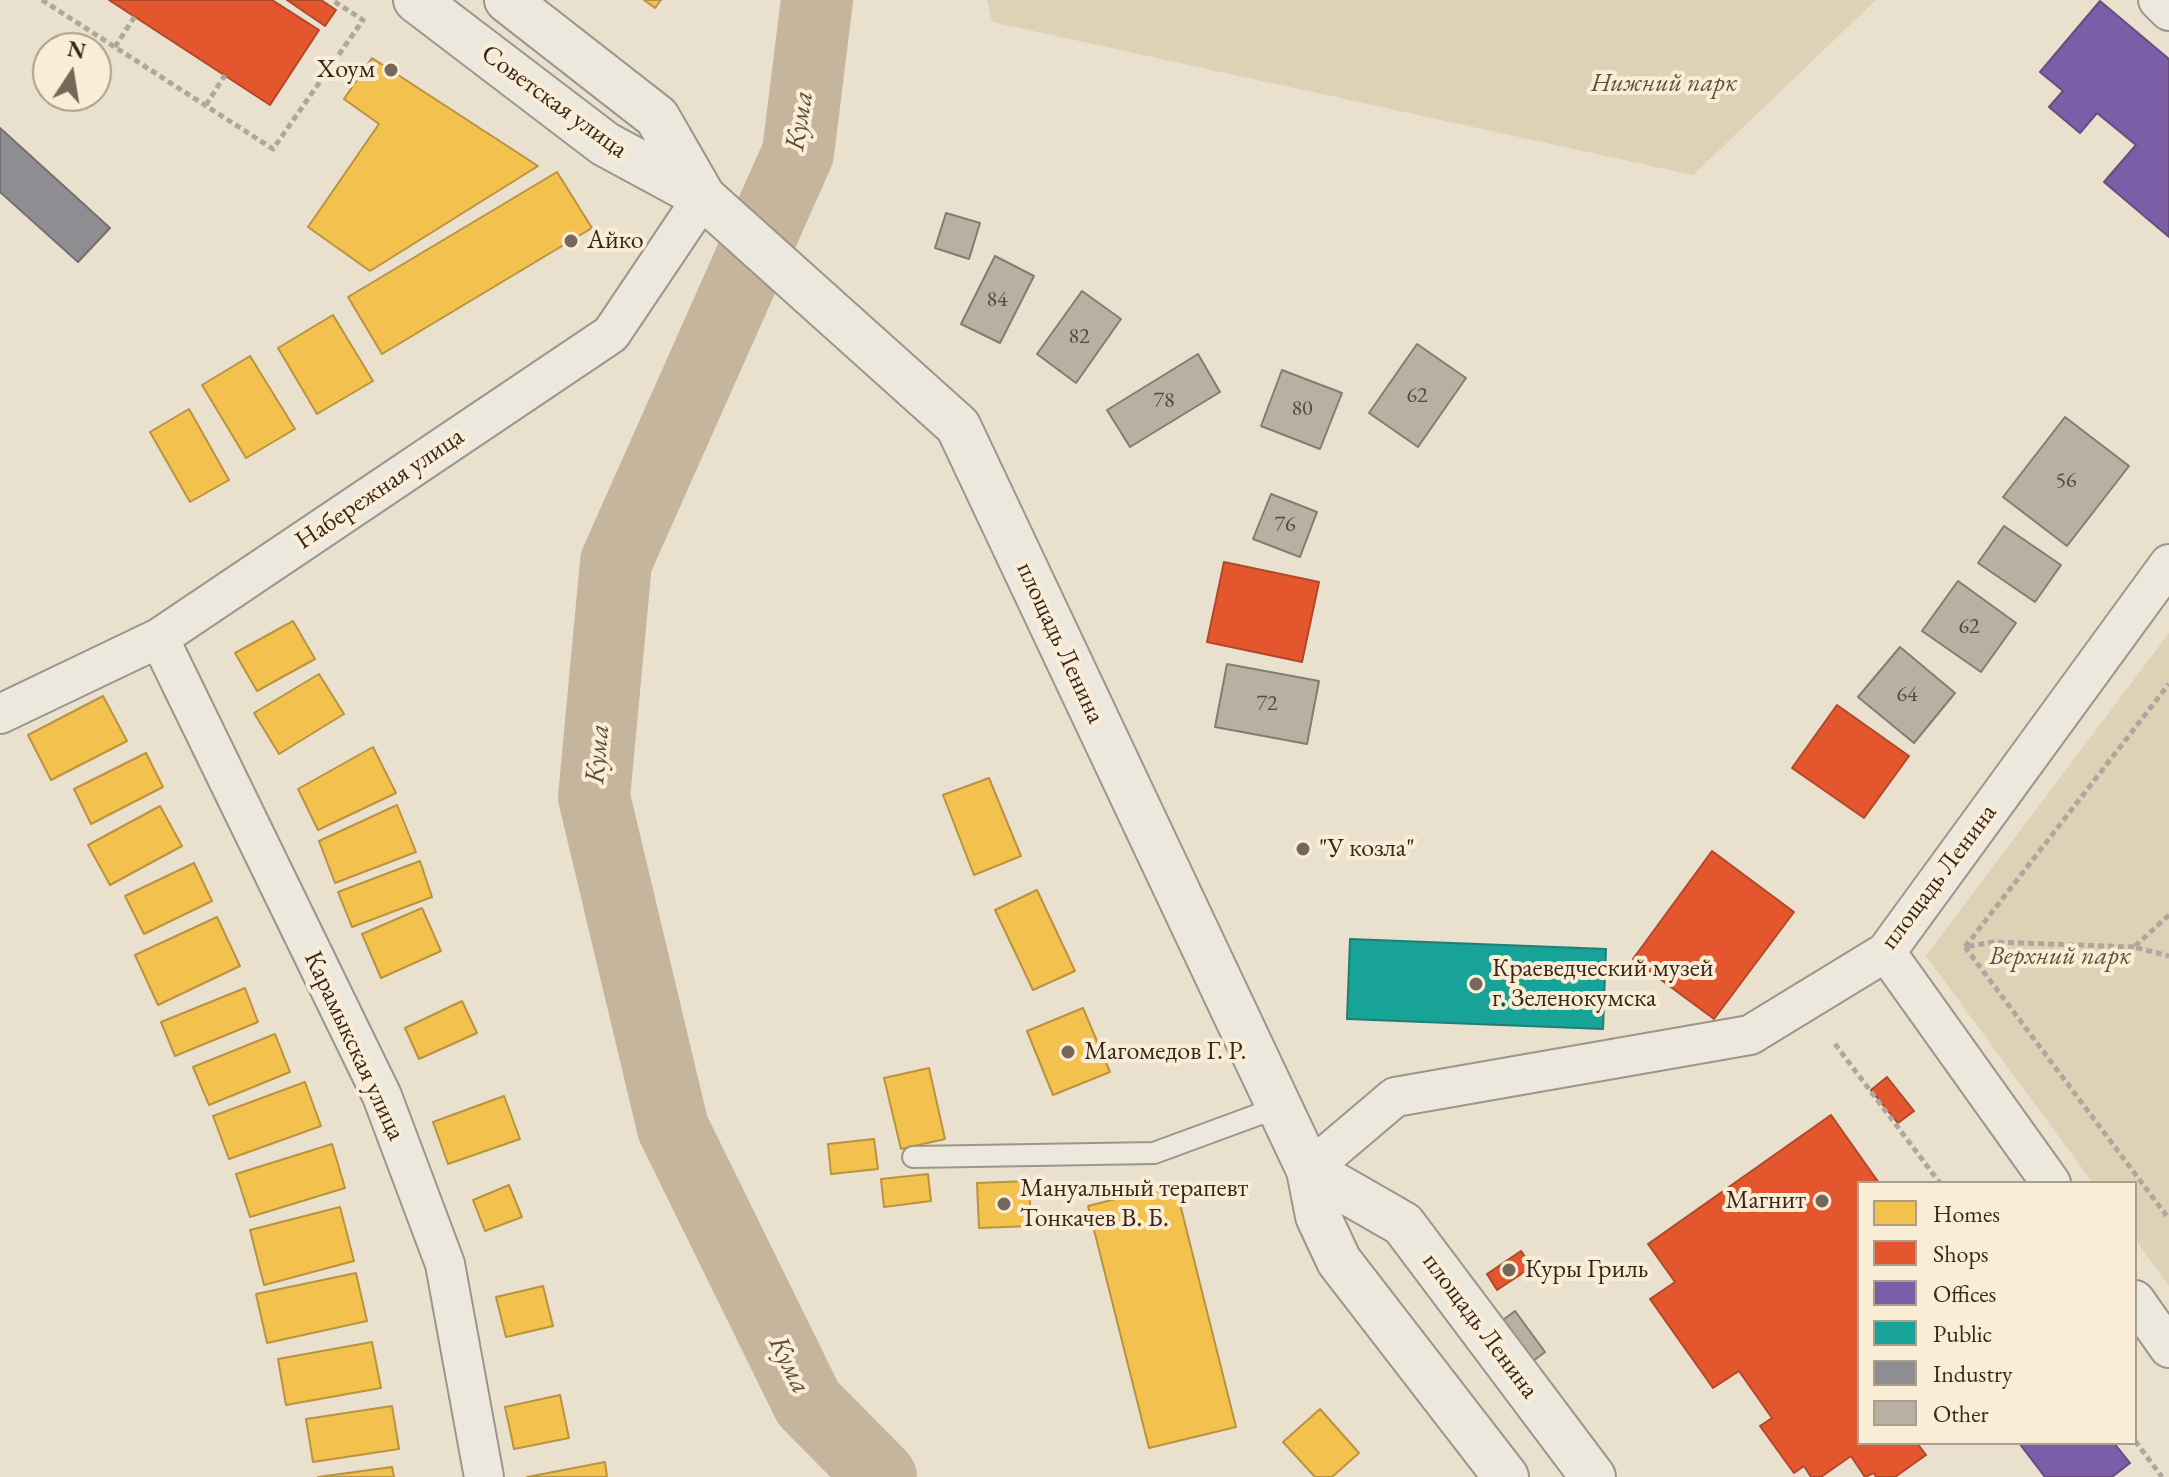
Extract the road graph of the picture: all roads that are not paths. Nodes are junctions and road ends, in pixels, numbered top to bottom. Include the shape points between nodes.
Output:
1 (416, 0) edge
2 (507, 0) edge
3 (2158, 0) edge
4 (2169, 11) edge
5 (703, 197) junction
6 (2169, 564) edge
7 (159, 638) junction
8 (0, 714) edge
9 (1886, 952) junction
10 (1279, 1107) junction
11 (913, 1157) dead end
12 (1309, 1170) junction
13 (2050, 1181) edge
14 (2137, 1303) edge
15 (2169, 1348) edge
16 (484, 1477) edge
17 (1506, 1477) edge
18 (1593, 1477) edge

1 - 5 street, Советская улица via 605,144
2 - 5 street, Советская улица via 657,117
3 - 4 street
5 - 7 street, Набережная улица via 611,334
5 - 10 street, площадь Ленина via 958,426
6 - 9 street, площадь Ленина
7 - 8 street, Набережная улица
7 - 16 street, Карамыкская улица via 382,1096 445,1264
9 - 12 street, площадь Ленина via 1750,1035 1395,1097
9 - 13 street
10 - 11 lane via 1154,1153
10 - 12 street, площадь Ленина
12 - 17 street, площадь Ленина via 1318,1216 1339,1261
12 - 18 street, площадь Ленина via 1403,1224
14 - 15 street

